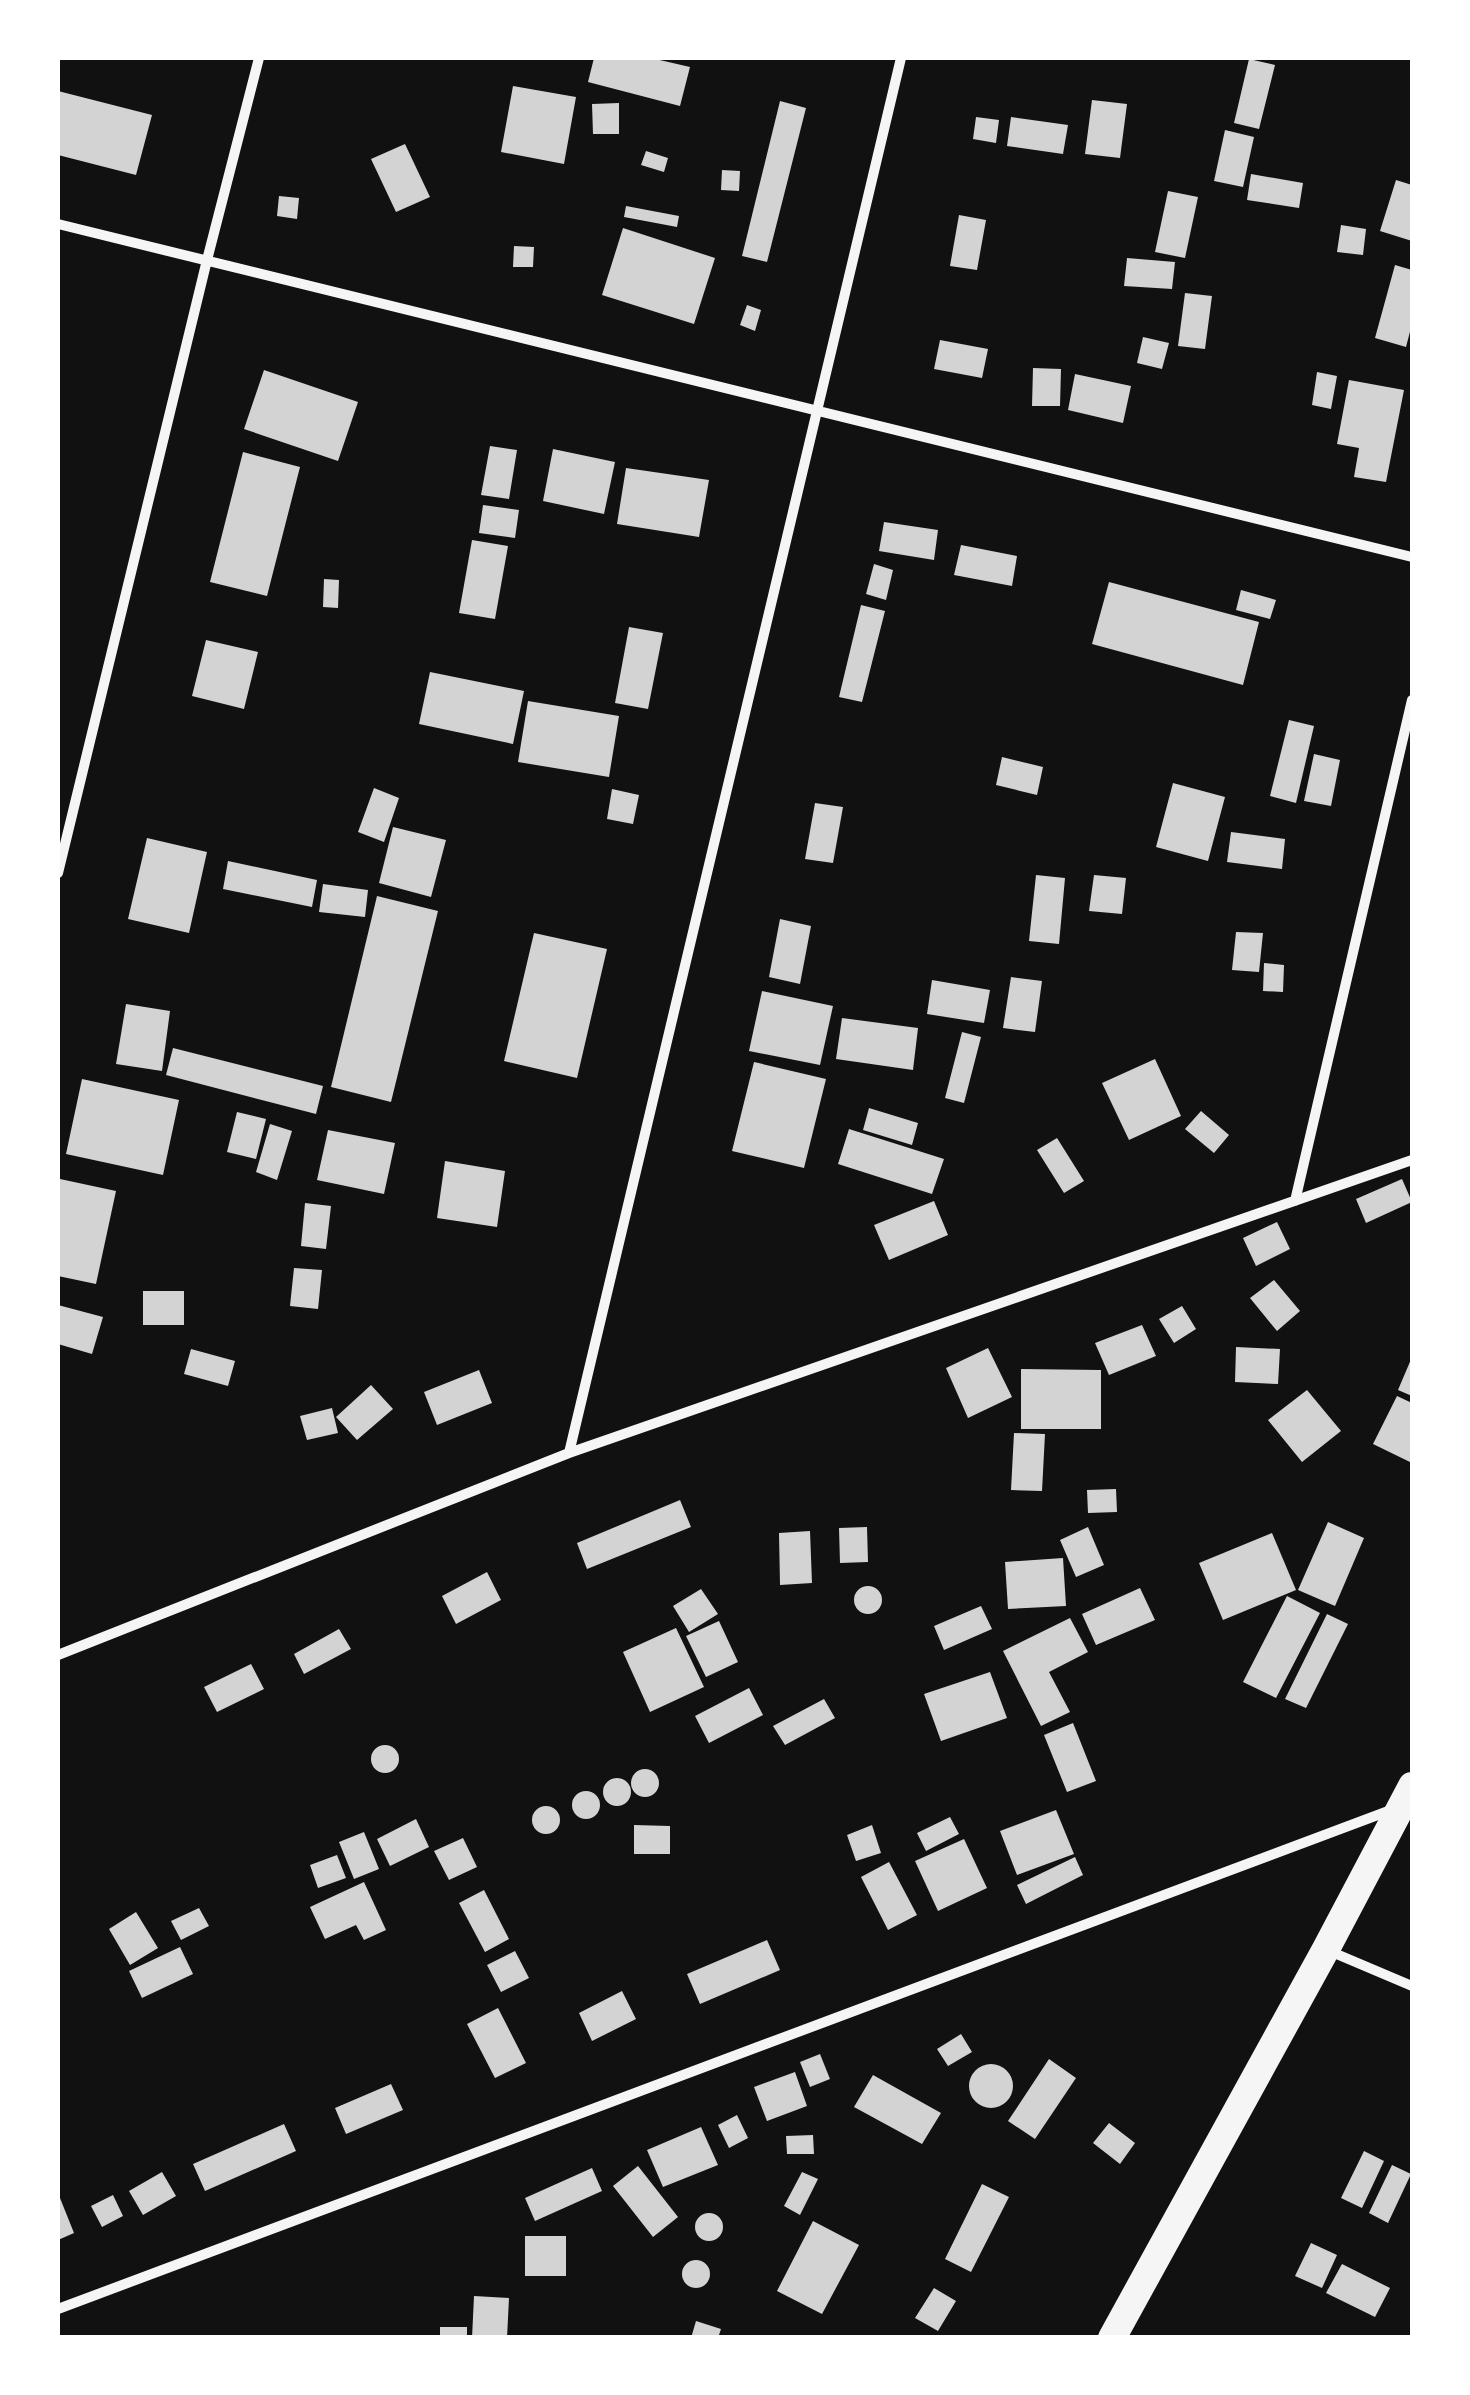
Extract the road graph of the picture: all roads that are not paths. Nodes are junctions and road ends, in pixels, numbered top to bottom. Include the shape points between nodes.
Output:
1 (259, 58) edge
2 (901, 58) edge
3 (58, 224) edge
4 (207, 260) junction
5 (817, 411) junction
6 (1412, 556) edge
7 (1412, 700) edge
8 (58, 874) edge
9 (1412, 1160) edge
10 (1295, 1200) junction
11 (569, 1453) junction
12 (58, 1655) edge
13 (1407, 1796) edge
14 (1326, 1949) junction
15 (1412, 1986) edge
16 (58, 2309) edge
17 (1112, 2338) edge

1 - 4 street
2 - 5 street
3 - 4 street
4 - 5 street
4 - 8 street
5 - 6 street
5 - 11 street
7 - 10 street
9 - 10 street
10 - 11 street
11 - 12 street
13 - 14 highway
13 - 16 street
14 - 15 street
14 - 17 highway

